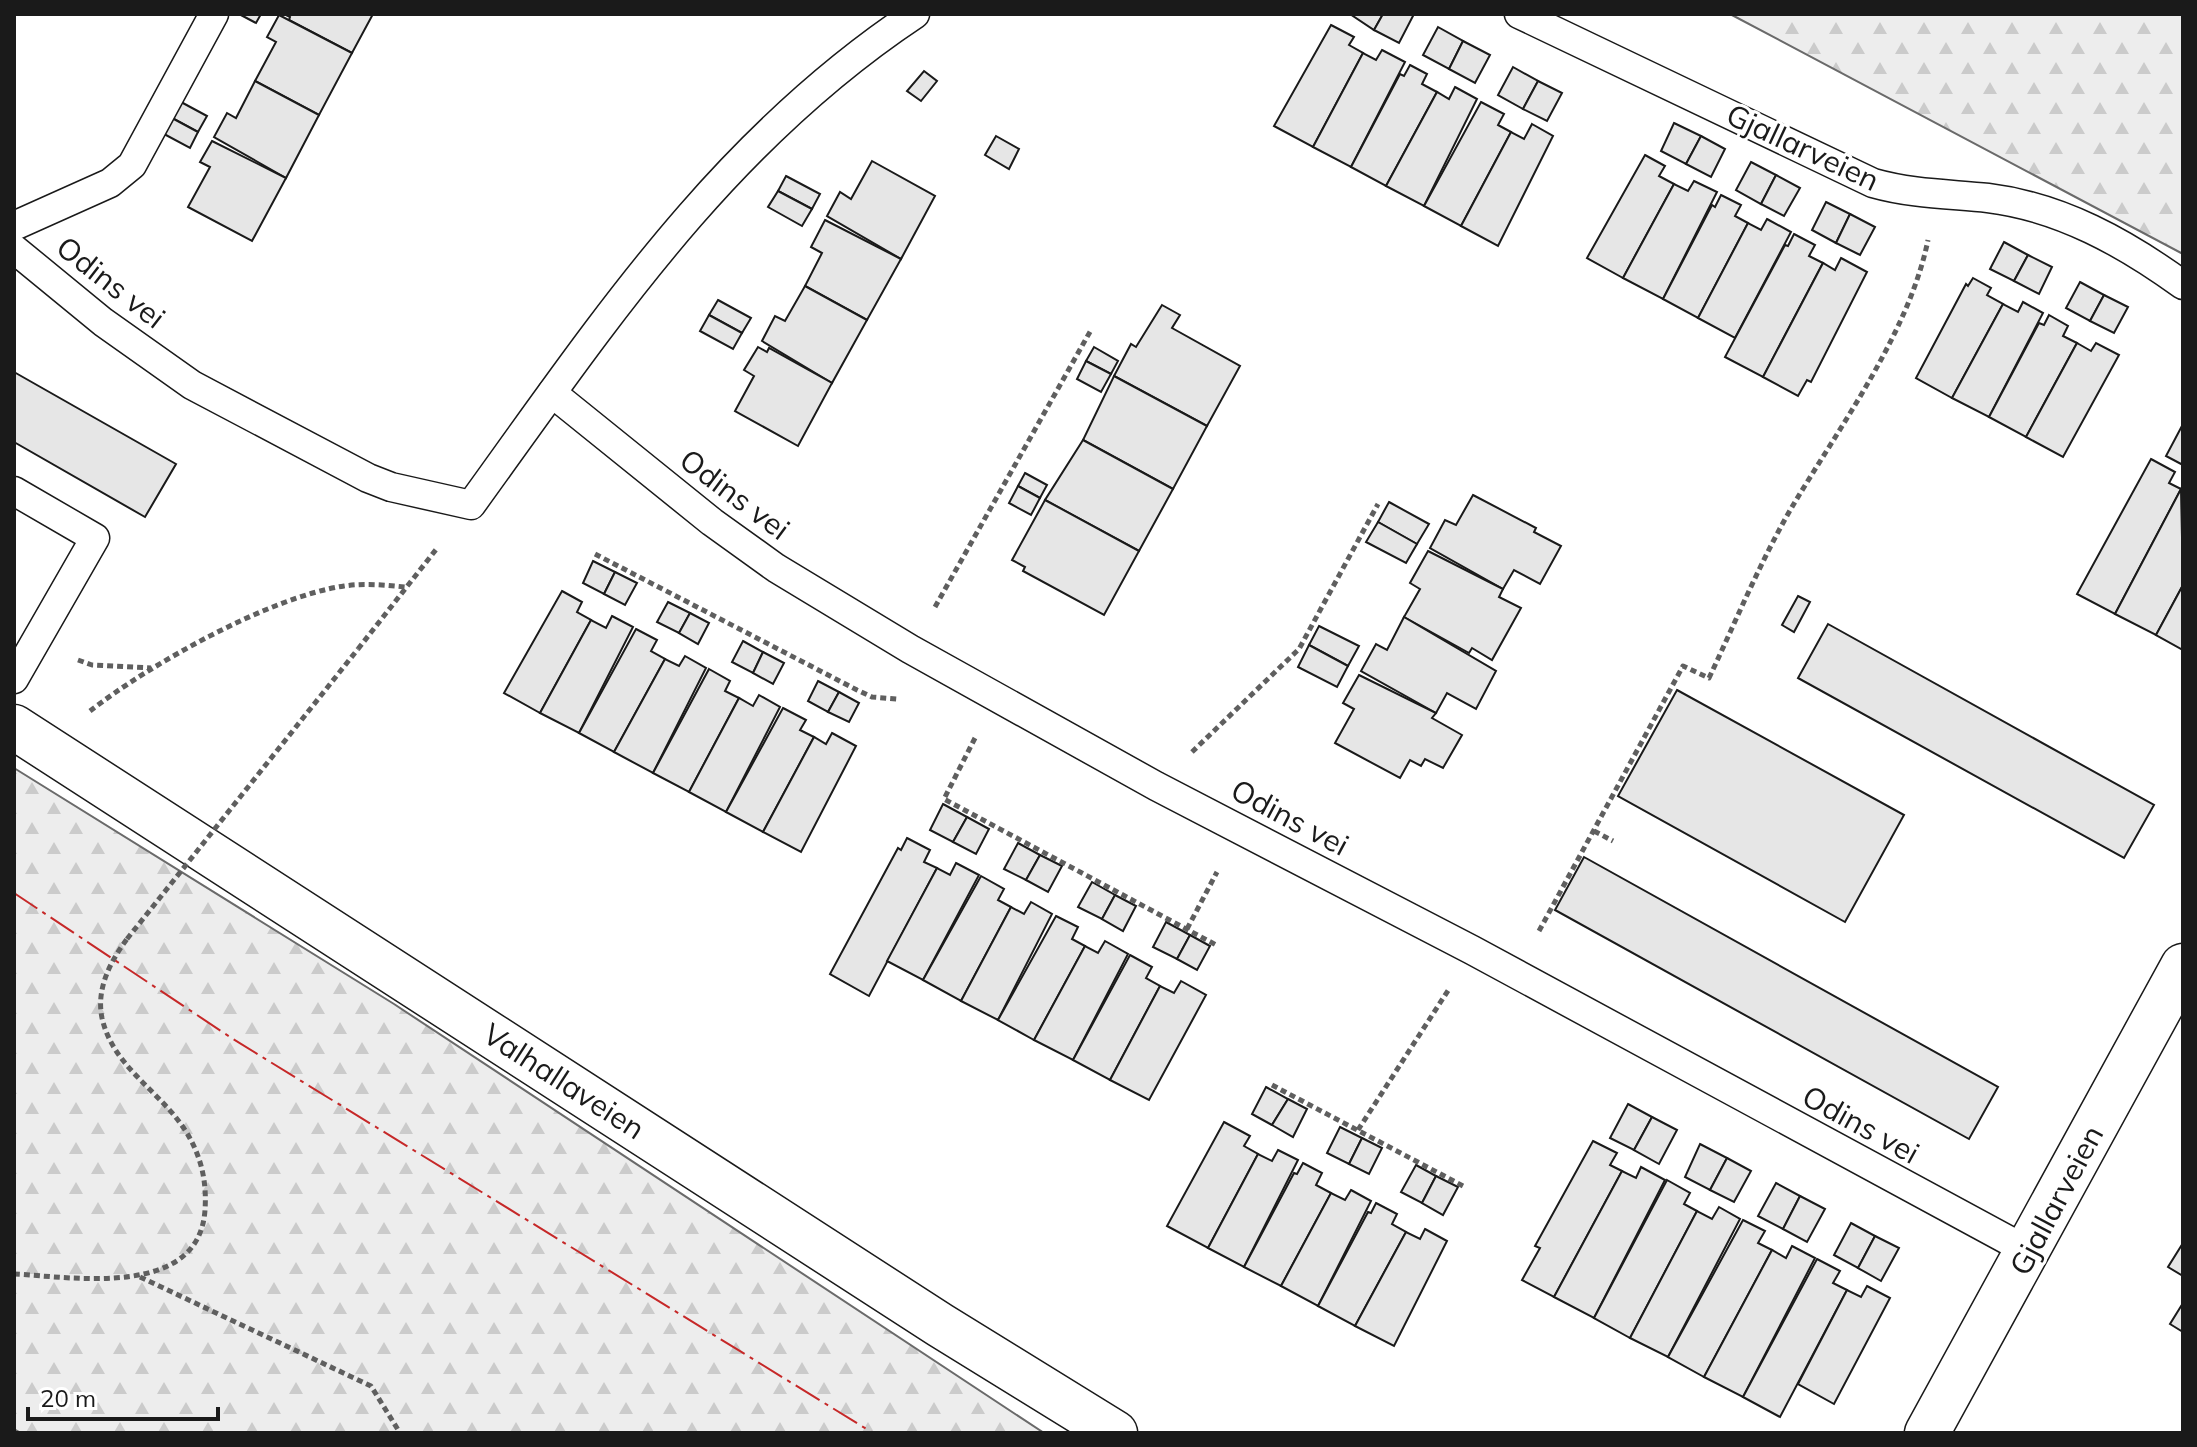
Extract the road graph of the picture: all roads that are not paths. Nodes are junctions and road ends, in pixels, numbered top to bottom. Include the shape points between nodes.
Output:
1 (214, 14) edge
2 (915, 14) edge
3 (1519, 14) edge
4 (14, 226) edge
5 (14, 249) edge
6 (2183, 285) edge
7 (552, 393) junction
8 (14, 491) edge
9 (14, 679) edge
10 (14, 727) edge
11 (2183, 966) edge
12 (2028, 1251) junction
13 (1115, 1433) edge
14 (1927, 1433) edge

1 - 4 lane via 132,165 110,183
2 - 7 lane via 840,69 734,163 648,264
3 - 6 lane, Gjallarveien via 1863,178 1898,190 1990,198 2068,219 2118,242
5 - 7 lane, Odins vei via 192,385 368,478 402,490 471,505
7 - 12 lane, Odins vei via 776,568 910,649
8 - 9 lane via 95,538
10 - 13 street, Valhallaveien
11 - 12 street, Gjallarveien
12 - 14 street, Gjallarveien

